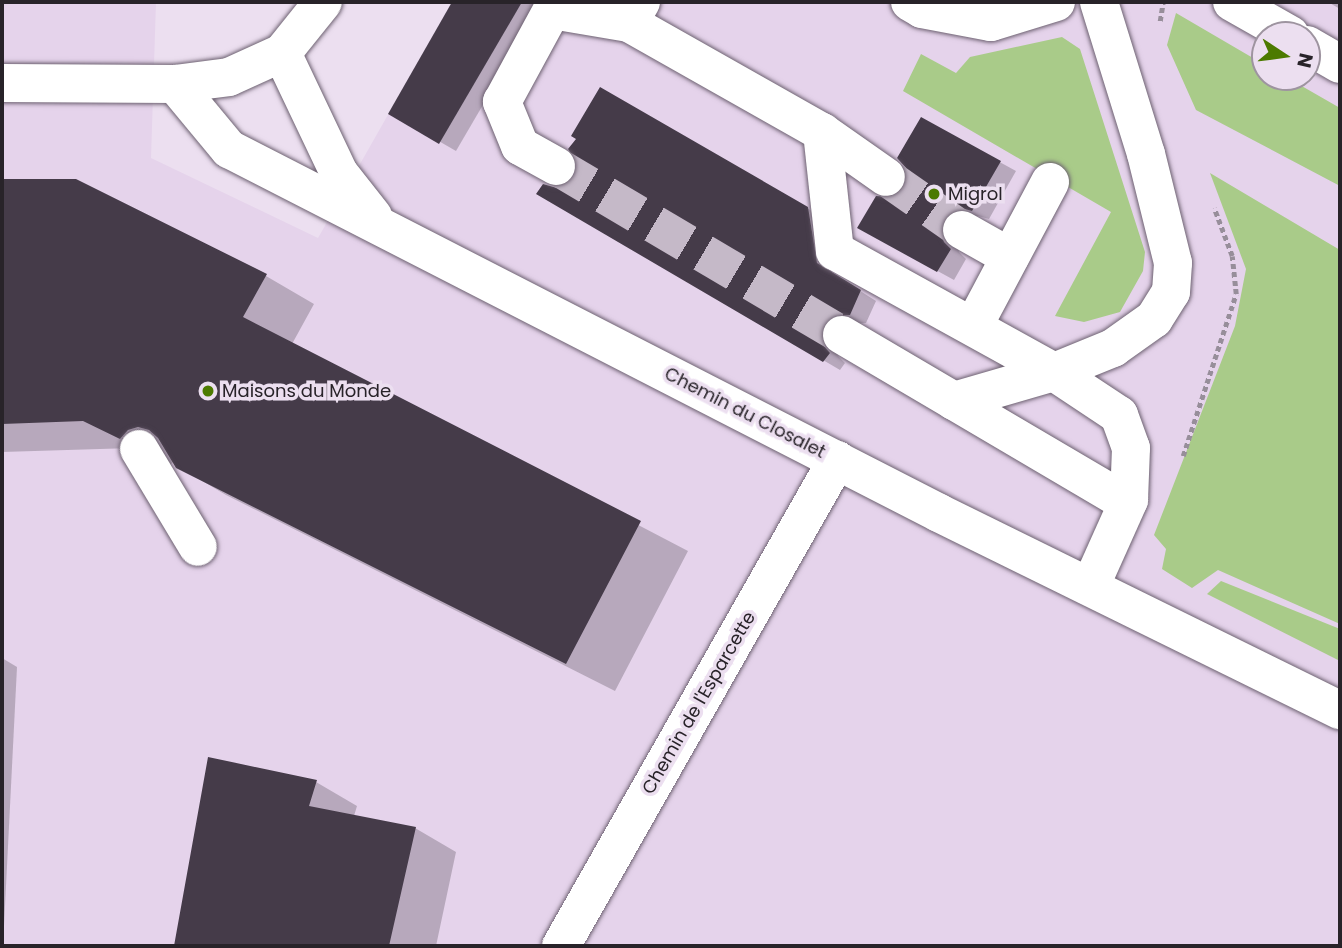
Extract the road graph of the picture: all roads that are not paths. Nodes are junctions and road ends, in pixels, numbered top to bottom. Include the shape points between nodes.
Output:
1 (323, 2) edge
2 (910, 2) edge
3 (1056, 2) edge
4 (1099, 2) edge
5 (1232, 2) edge
6 (554, 6) edge
7 (635, 12) edge
8 (1265, 21) edge
9 (282, 53) junction
10 (1321, 53) edge
11 (1340, 64) edge
12 (2, 83) edge
13 (174, 84) junction
14 (822, 132) junction
15 (556, 166) tunnel mouth
16 (887, 177) tunnel mouth
17 (1050, 182) dead end
18 (381, 226) junction
19 (962, 230) tunnel mouth
20 (1010, 257) junction
21 (974, 326) junction
22 (842, 335) tunnel mouth
23 (1054, 372) junction
24 (954, 401) junction
25 (139, 449) dead end
26 (837, 460) junction
27 (1127, 503) junction
28 (198, 547) dead end
29 (1090, 587) junction
30 (1340, 710) edge
31 (561, 946) edge

1 - 9 street
2 - 3 street via 922,9 991,22
4 - 23 street via 1174,263 1171,292 1154,319 1113,348
5 - 8 street
6 - 7 street
6 - 15 street via 502,102 520,146
7 - 14 street
9 - 13 street via 229,77
9 - 18 street via 340,173
10 - 11 street
12 - 13 street
13 - 18 street, Chemin du Closalet via 229,149
14 - 16 street
14 - 21 street via 835,251
17 - 20 street
18 - 26 street, Chemin du Closalet
19 - 20 street
20 - 21 street
21 - 23 street
22 - 24 street
23 - 24 street
23 - 27 street via 1119,415 1131,448
24 - 27 street
25 - 28 street
26 - 29 street, Chemin du Closalet
26 - 31 street, Chemin de l'Esparcette
27 - 29 street
29 - 30 street, Chemin du Closalet

